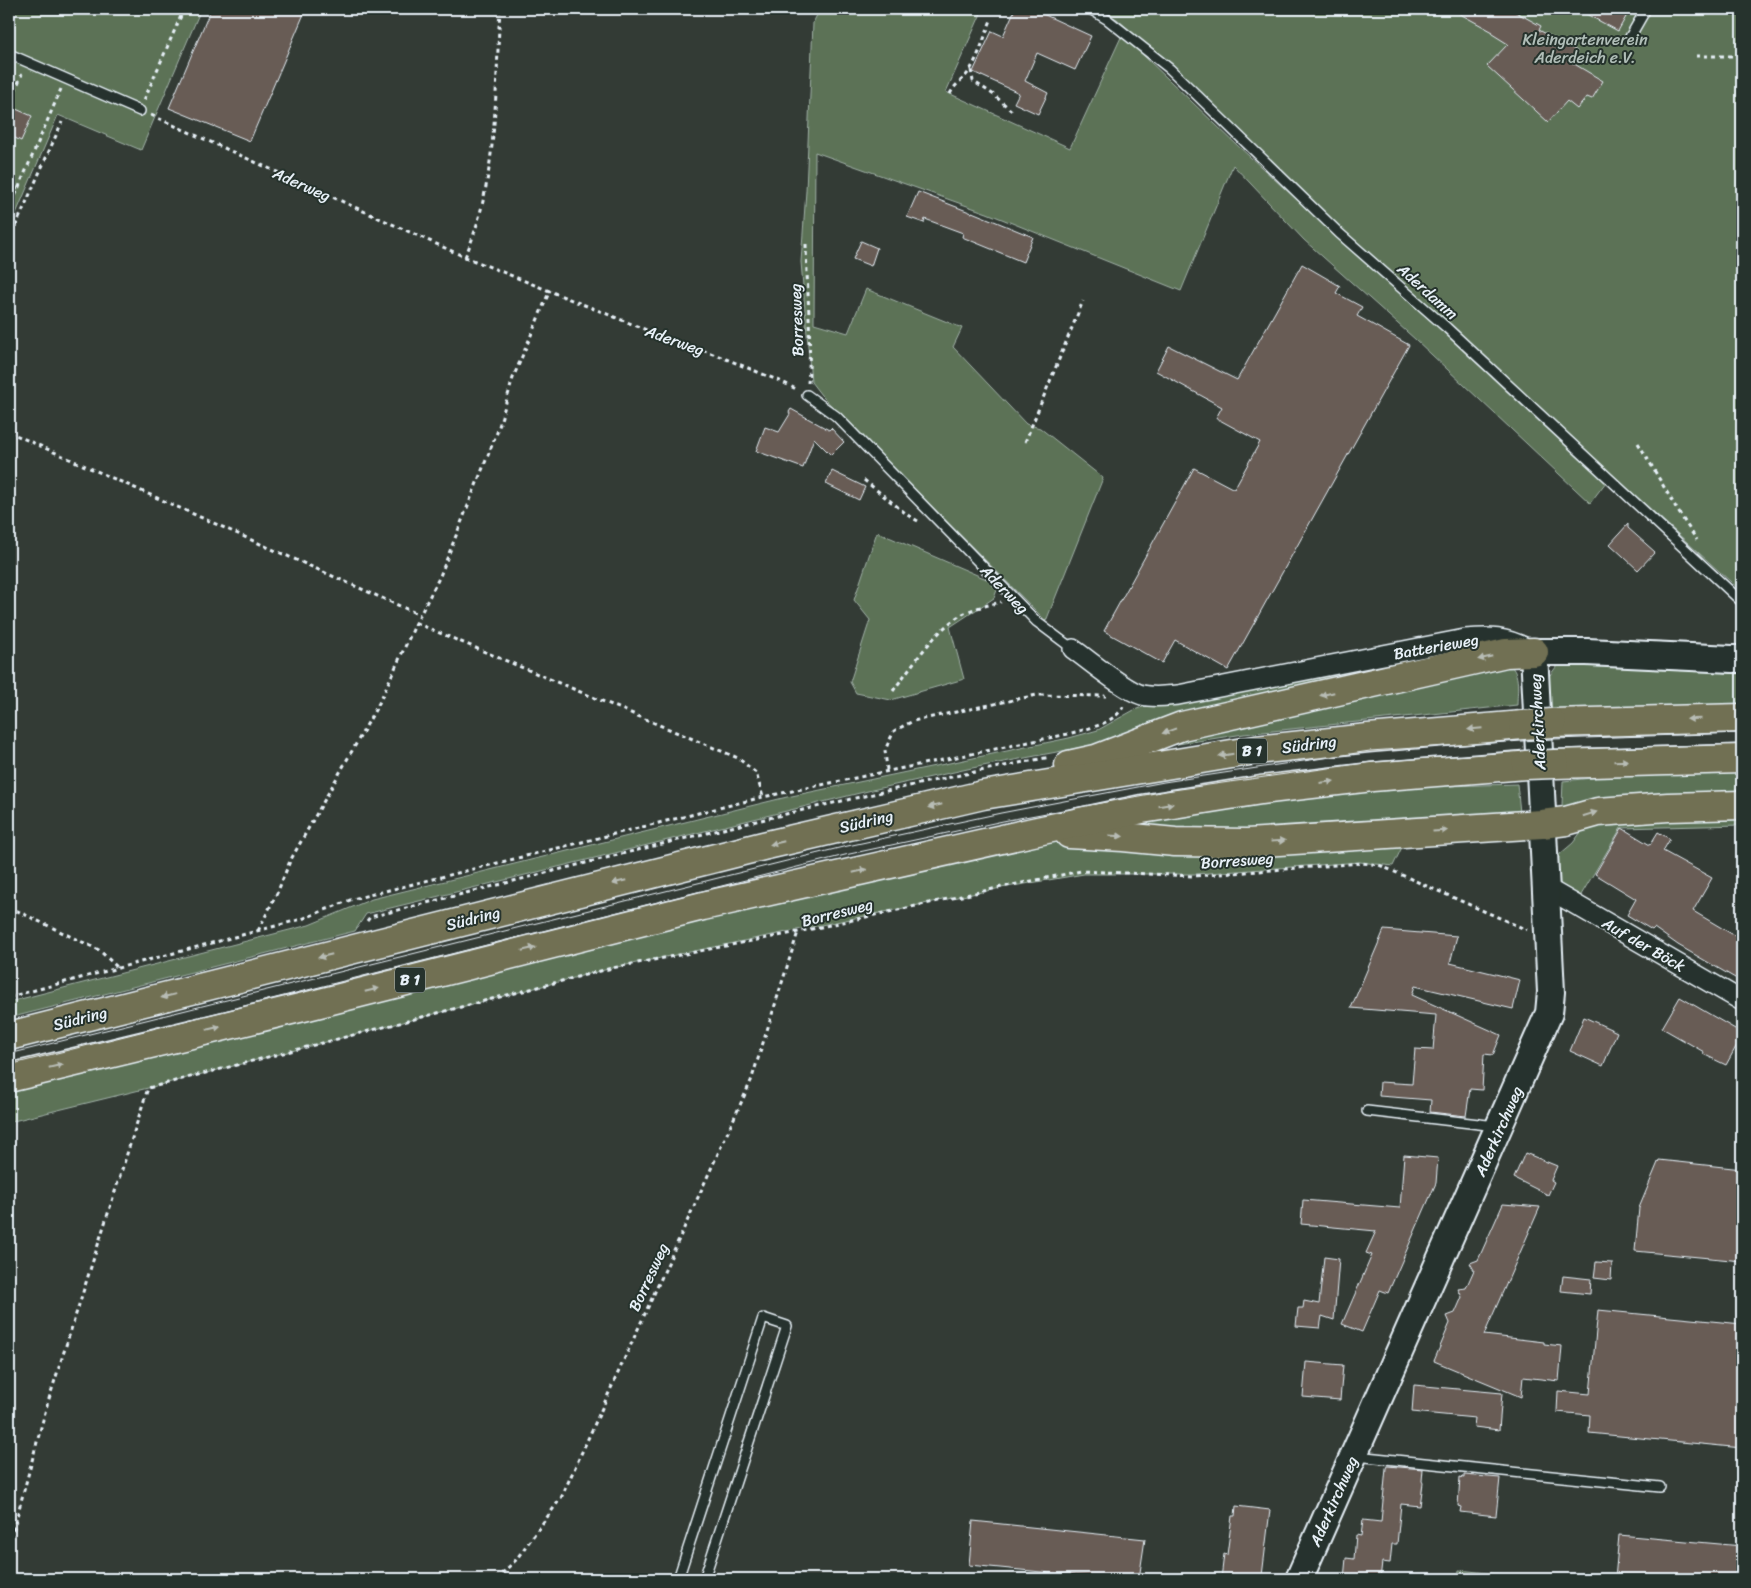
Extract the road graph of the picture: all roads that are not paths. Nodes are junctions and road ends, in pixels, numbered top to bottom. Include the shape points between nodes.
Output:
1 (1090, 9) edge
2 (1646, 9) edge
3 (1630, 37) dead end
4 (9, 54) edge
5 (140, 111) road end
6 (807, 395) road end
7 (1742, 602) edge
8 (1073, 649) joint
9 (1534, 652) junction
10 (1742, 658) edge
11 (1131, 690) joint
12 (1742, 718) edge
13 (1742, 759) edge
14 (982, 795) junction
15 (1742, 805) edge
16 (1542, 824) junction
17 (1032, 832) junction
18 (1545, 887) junction
19 (1742, 1001) edge
20 (9, 1036) edge
21 (9, 1078) edge
22 (1367, 1111) dead end
23 (1500, 1127) junction
24 (1353, 1456) junction
25 (1660, 1487) dead end
26 (678, 1579) edge
27 (704, 1579) edge
28 (1299, 1579) edge

1 - 7 lane, Aderdamm via 1170,69 1339,233
2 - 3 lane
4 - 5 lane
6 - 8 lane, Aderweg via 836,416 1037,622
8 - 11 street, Aderweg
9 - 10 street, Batterieweg
9 - 11 street, Batterieweg via 1512,641 1489,637 1466,639 1178,695 1158,697
9 -> 14 main road via 1506,654 1182,726 1096,759
9 - 16 street, Aderkirchweg
12 -> 14 main road, Südring / B 1, bridge via 1552,722 1368,738 1256,750
17 -> 13 main road, B 1, bridge via 1142,809 1372,777 1526,765
14 -> 20 main road, Südring / B 1 via 744,850
16 -> 15 main road via 1598,812
17 -> 16 main road via 1175,842 1247,843
16 - 18 street, Aderkirchweg
21 -> 17 main road, B 1 via 703,906
18 - 19 street, Auf der Böck
18 - 23 street, Aderkirchweg via 1551,992 1549,1014
22 - 23 lane
23 - 24 street, Aderkirchweg
24 - 25 lane
24 - 28 street, Aderkirchweg
26 - 27 lane via 763,1318 787,1326

